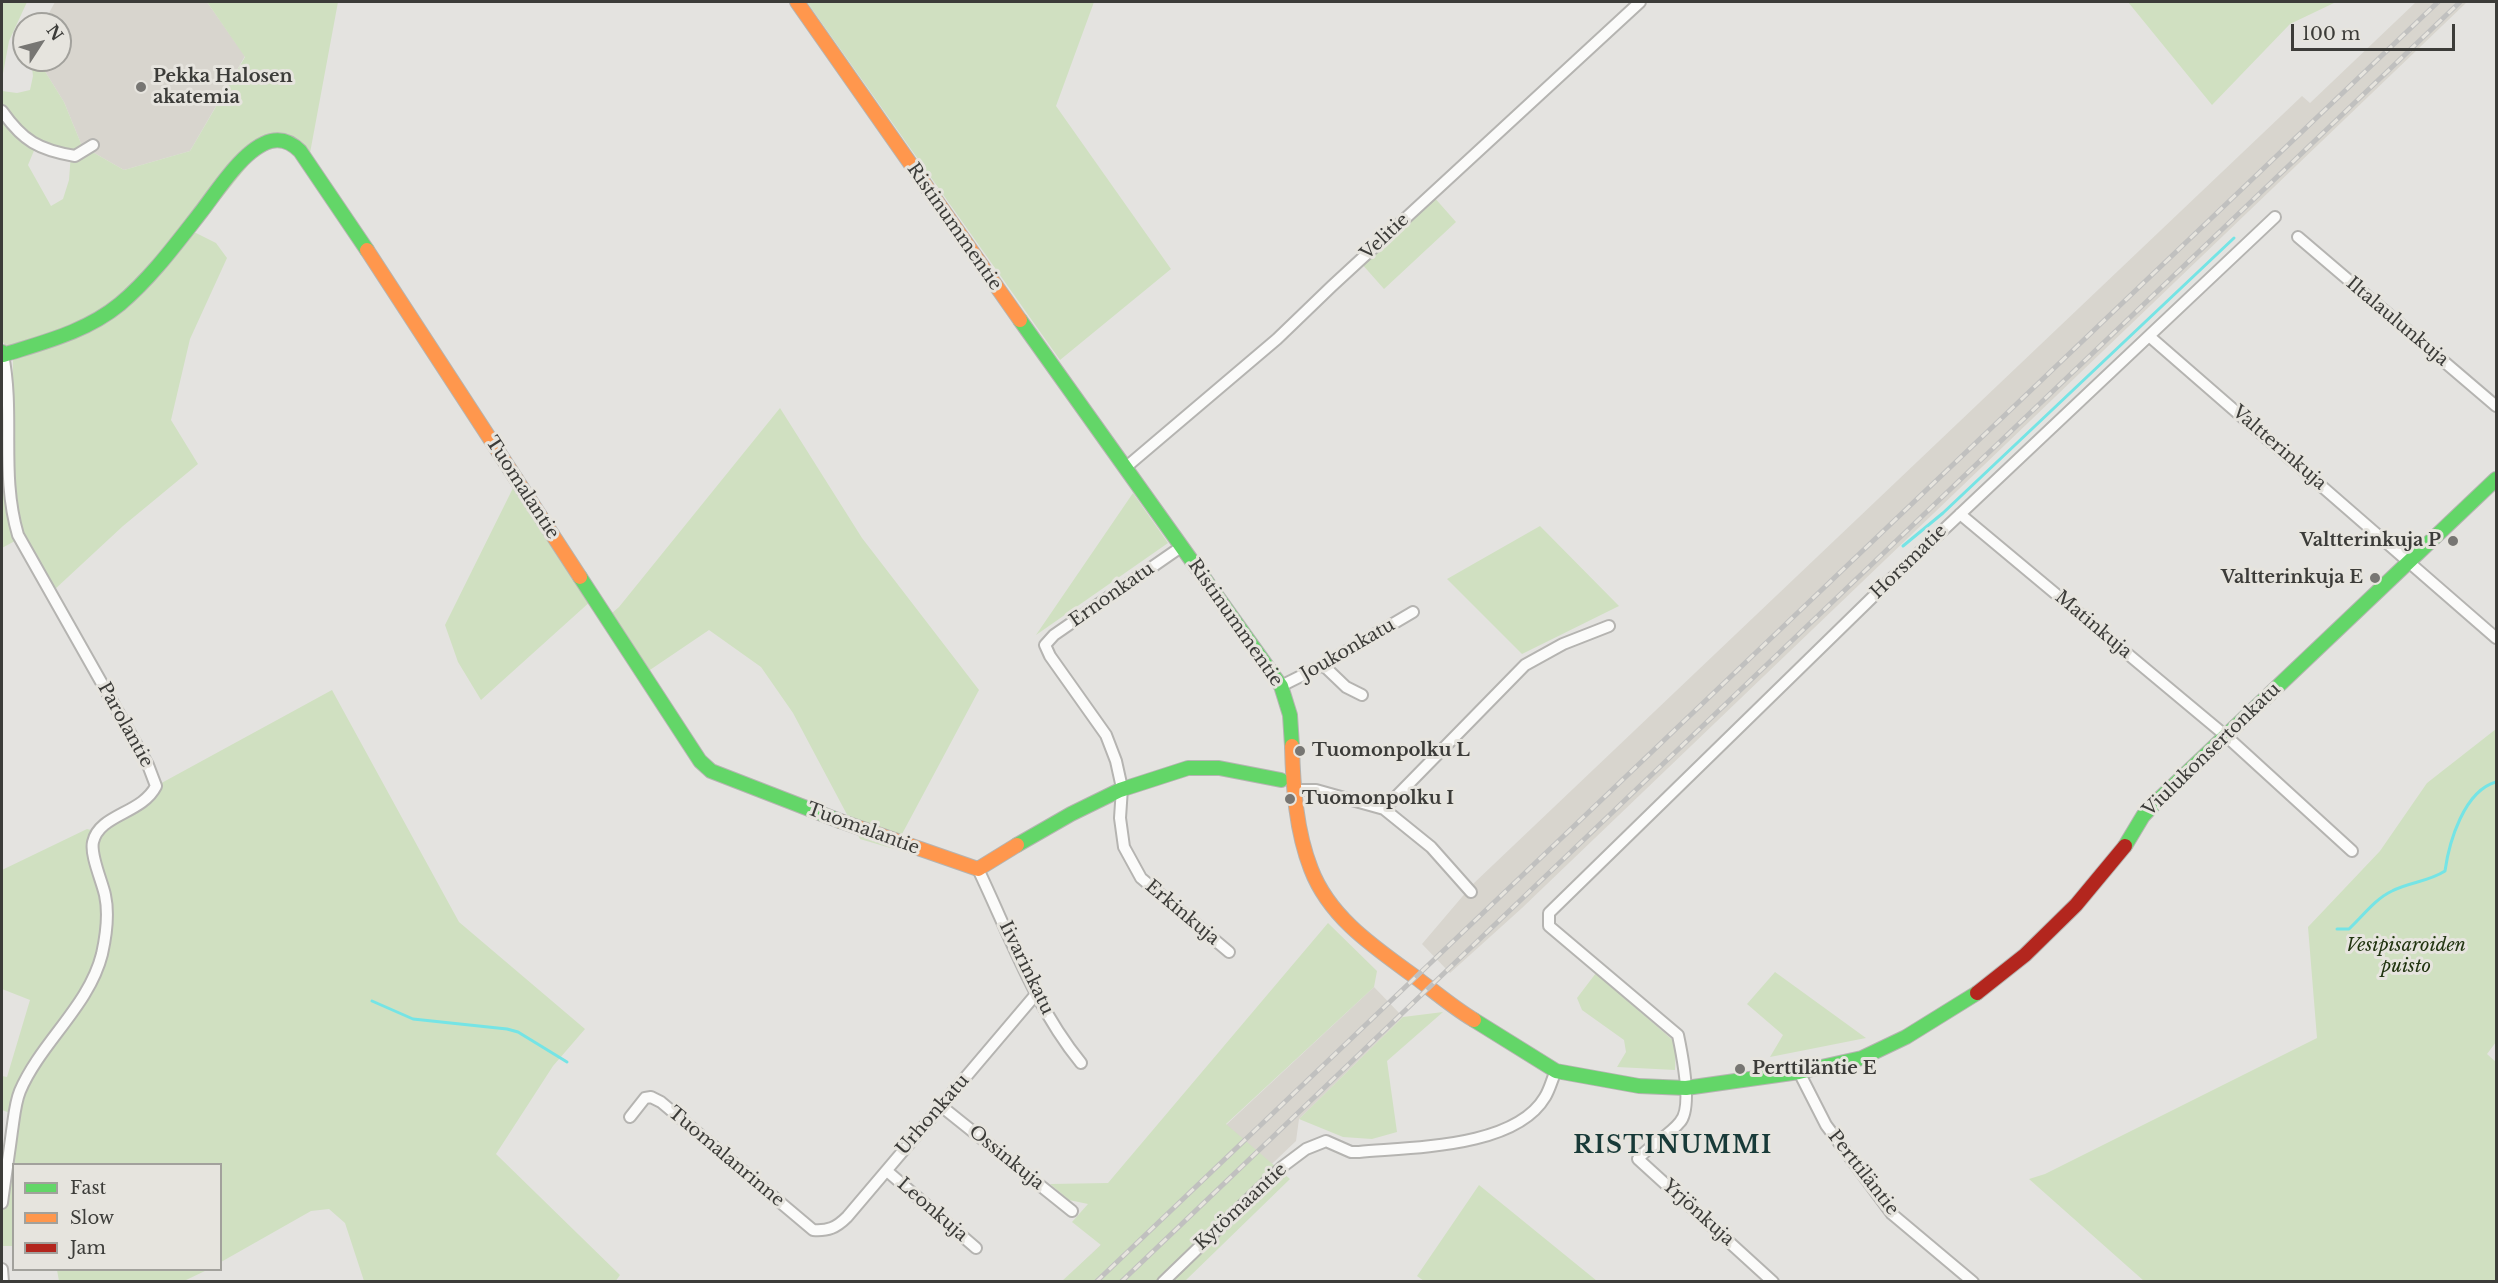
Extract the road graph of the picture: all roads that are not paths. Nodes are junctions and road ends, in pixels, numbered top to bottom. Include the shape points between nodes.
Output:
1 (797, 2) edge
2 (1640, 2) edge
3 (2, 111) edge
4 (93, 145) dead end
5 (2275, 217) dead end
6 (2298, 237) dead end
7 (2149, 336) junction
8 (2, 354) edge
9 (2496, 406) edge
10 (1125, 468) junction
11 (2496, 479) edge
12 (1960, 514) junction
13 (1181, 547) junction
14 (2410, 561) junction
15 (1413, 612) dead end
16 (1609, 626) dead end
17 (2496, 638) edge
18 (1045, 645) joint
19 (1323, 665) junction
20 (1281, 686) junction
21 (1362, 694) dead end
22 (2226, 736) junction
23 (1281, 780) dead end
24 (1122, 788) junction
25 (1295, 789) junction
26 (1384, 809) junction
27 (2352, 851) dead end
28 (978, 869) junction
29 (1472, 892) dead end
30 (1229, 952) dead end
31 (1037, 993) junction
32 (1080, 1063) dead end
33 (1556, 1071) junction
34 (1799, 1072) junction
35 (1686, 1088) junction
36 (941, 1106) junction
37 (630, 1117) dead end
38 (887, 1171) junction
39 (2, 1203) edge
40 (1072, 1211) dead end
41 (826, 1231) joint
42 (976, 1248) dead end
43 (2, 1269) edge
44 (3, 1281) edge
45 (1163, 1281) edge
46 (1773, 1281) edge
47 (1973, 1281) edge

1 - 10 street, Ristinummentie
2 - 10 street, Velitie via 1277,339
3 - 4 street via 14,129 52,152 75,156
5 - 7 street, Horsmatie
6 - 9 street, Iltalaulunkuja
7 - 12 street, Horsmatie
7 - 14 street, Valtterinkuja
8 - 28 street, Tuomalantie via 86,327 114,308 141,285 254,151 280,140 298,147 700,761 711,771
8 - 39 street, Parolantie via 8,378 6,482 18,535 148,765 156,786 142,804 109,820 93,841 105,897 101,956 84,994 46,1046 20,1092
10 - 13 street, Ristinummentie
11 - 14 street, Viulukonsertonkatu
12 - 22 street, Matinkuja
12 - 35 street, Horsmatie via 1549,913 1549,926 1678,1035
13 - 18 street, Ernonkatu
13 - 20 street, Ristinummentie
14 - 17 street, Valtterinkuja
14 - 22 street, Viulukonsertonkatu
15 - 19 street, Joukonkatu
16 - 26 street via 1563,644 1525,665
18 - 24 street, Erkinkuja via 1106,735
19 - 20 street, Joukonkatu
19 - 21 street via 1346,687
20 - 25 street, Ristinummentie via 1290,716
22 - 27 street, Matinkuja
22 - 34 street, Viulukonsertonkatu via 2143,816 2122,851 2025,956 1970,998 1906,1037 1862,1058
23 - 24 street via 1198,767
24 - 28 street
24 - 30 street, Erkinkuja via 1120,818 1125,847 1141,878
25 - 26 street via 1316,790
25 - 33 street, Ristinummentie via 1311,870 1332,905 1355,932 1468,1017
26 - 29 street via 1431,847
28 - 31 street, Iivarinkatu
31 - 32 street, Iivarinkatu
31 - 36 street, Urhonkatu
33 - 35 street, Ristinummentie via 1639,1086
33 - 45 street, Kytömaantie via 1545,1098 1531,1113 1515,1126 1484,1138 1359,1152 1326,1142 1306,1149 1282,1167
34 - 35 street, Ristinummentie
34 - 47 street, Perttiläntie via 1826,1125 1892,1215
35 - 46 street, Yrjönkuja via 1683,1120 1638,1159
36 - 38 street, Urhonkatu
36 - 40 street, Ossinkuja
37 - 41 street, Tuomalanrinne via 645,1098 661,1102 813,1230
38 - 41 street, Urhonkatu via 840,1224
38 - 42 street, Leonkuja
43 - 44 street

